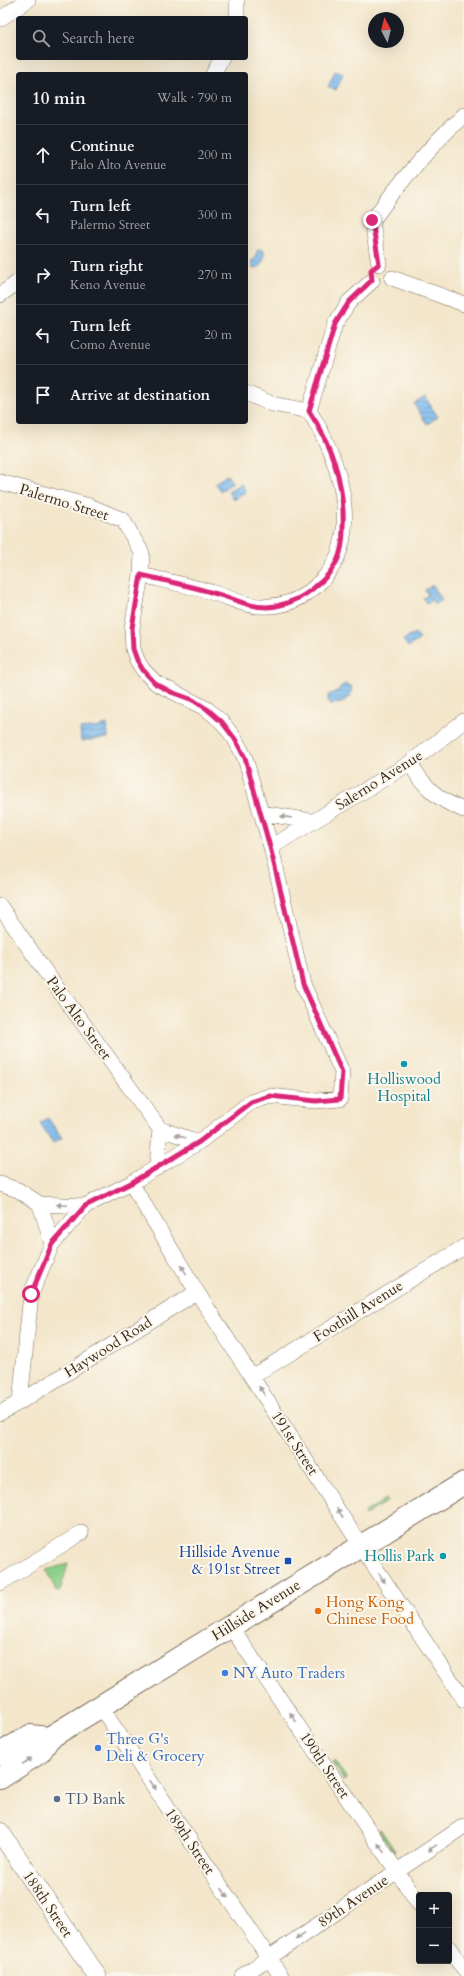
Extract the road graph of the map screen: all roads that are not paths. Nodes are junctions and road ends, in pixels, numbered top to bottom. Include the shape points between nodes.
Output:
1 (28, 0) edge
2 (237, 0) edge
3 (237, 16) edge
4 (0, 19) edge
5 (221, 60) edge
6 (214, 72) edge
7 (464, 115) edge
8 (379, 264) junction
9 (392, 278) junction
10 (372, 280) junction
11 (16, 283) edge
12 (0, 295) edge
13 (464, 304) edge
14 (248, 394) edge
15 (309, 411) junction
16 (0, 482) edge
17 (141, 575) junction
18 (464, 721) edge
19 (410, 763) junction
20 (464, 810) edge
21 (261, 813) junction
22 (311, 821) junction
23 (270, 847) junction
24 (0, 906) edge
25 (160, 1129) junction
26 (199, 1142) junction
27 (157, 1168) junction
28 (131, 1183) junction
29 (0, 1184) edge
30 (40, 1204) junction
31 (85, 1206) junction
32 (52, 1244) junction
33 (464, 1246) edge
34 (197, 1292) junction
35 (252, 1376) junction
36 (20, 1402) junction
37 (0, 1413) edge
38 (464, 1483) edge
39 (81, 1532) dead end
40 (361, 1546) junction
41 (0, 1583) edge
42 (231, 1627) junction
43 (464, 1700) edge
44 (100, 1706) junction
45 (49, 1738) junction
46 (0, 1754) edge
47 (0, 1778) edge
48 (464, 1826) edge
49 (0, 1832) edge
50 (397, 1871) junction
51 (416, 1900) edge
52 (452, 1952) edge
53 (268, 1958) junction
54 (464, 1970) edge
55 (97, 1976) edge
56 (242, 1976) edge
57 (281, 1976) edge

1 - 4 street
2 - 3 street
5 - 6 street
7 - 8 street via 422,156 372,220
8 - 9 street via 388,266
8 - 10 street via 371,270
9 - 10 street via 384,286
9 - 13 street
10 - 15 street via 349,302 335,324
11 - 12 street
14 - 15 street via 272,404
15 - 17 street via 331,450 342,488 344,514 341,547 337,560 326,577 310,592 297,599 268,607 241,604 218,594
16 - 17 street, Palermo Street via 89,506 123,520 142,553
17 - 21 street, Palermo Street via 132,628 133,649 137,660 156,684 193,700 222,722 245,758
18 - 19 street, Salerno Avenue
19 - 20 street via 418,777 437,797
19 - 22 street, Salerno Avenue
22 -> 21 street
21 - 23 street, Palermo Street
22 - 23 street, Salerno Avenue
23 - 26 street, Palermo Street via 303,984 342,1072 340,1099 316,1101 270,1096 251,1102
24 - 25 street, Palo Alto Street via 46,974
26 -> 25 street
25 - 27 street
26 - 27 street
27 - 28 street
28 - 31 street
34 -> 28 street, 191st Street
29 - 30 street via 18,1190
31 -> 30 street
30 - 32 street
31 - 32 street
32 - 36 street via 31,1294
33 - 35 street, Foothill Avenue
34 - 35 street, 191st Street
34 - 36 street, Haywood Road
40 -> 35 street, 191st Street
36 - 37 street, Haywood Road
38 - 40 main road, Hillside Avenue
39 - 41 street
40 - 42 main road, Hillside Avenue
40 -> 43 street, 191st Street
42 - 44 main road, Hillside Avenue
50 -> 42 street, 190th Street
44 - 45 main road, Hillside Avenue
44 -> 53 street, 189th Street
45 - 46 main road via 30,1736
47 -> 45 main road, Hillside Avenue via 40,1752
48 -> 50 street, 89th Avenue
49 - 55 street, 188th Street
50 - 51 street, 190th Street
50 -> 53 street, 89th Avenue
52 - 54 street
53 - 56 street, 89th Avenue
53 - 57 street, 189th Street

